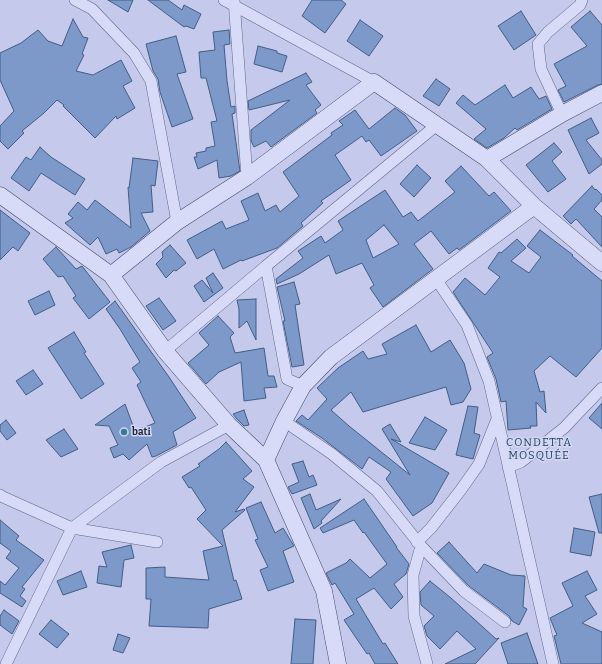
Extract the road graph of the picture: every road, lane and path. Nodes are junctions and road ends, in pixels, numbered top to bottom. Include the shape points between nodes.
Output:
1 (75, 0) edge
2 (582, 0) edge
3 (230, 2) edge
4 (374, 82) junction
5 (602, 92) edge
6 (562, 114) junction
7 (438, 124) junction
8 (487, 159) junction
9 (247, 177) junction
10 (0, 195) edge
11 (534, 206) junction
12 (177, 222) junction
13 (602, 263) edge
14 (266, 266) junction
15 (111, 275) junction
16 (436, 279) junction
17 (165, 352) junction
18 (304, 386) junction
19 (602, 388) edge
20 (497, 419) junction
21 (284, 421) junction
22 (229, 425) junction
23 (266, 460) junction
24 (508, 467) junction
25 (0, 495) edge
26 (72, 528) junction
27 (157, 542) dead end
28 (419, 544) junction
29 (505, 622) dead end
30 (6, 664) edge
31 (338, 664) edge
32 (427, 664) edge
33 (553, 664) edge

1 - 12 street via 92,9 134,53 151,81
2 - 6 street via 580,5 538,44 542,69
3 - 4 street
3 - 9 street
4 - 7 street
4 - 9 street
5 - 6 street
6 - 8 street
7 - 8 street
7 - 14 street
8 - 11 street
9 - 12 street
10 - 15 street
11 - 13 street
11 - 16 street
12 - 15 street
14 - 17 street
14 - 18 street via 286,379
15 - 17 street
16 - 18 street via 332,357
16 - 20 street via 466,325 489,381
17 - 22 street
18 - 21 street
19 - 24 street via 564,428 521,462
20 - 24 street
20 - 28 street via 479,464
21 - 23 street
21 - 28 street via 332,454 377,491
22 - 23 street
22 - 26 street via 161,462
23 - 31 street via 324,591
24 - 33 street
25 - 26 street
26 - 27 street
26 - 30 street
28 - 29 street via 464,591
28 - 32 street via 413,575 414,616

